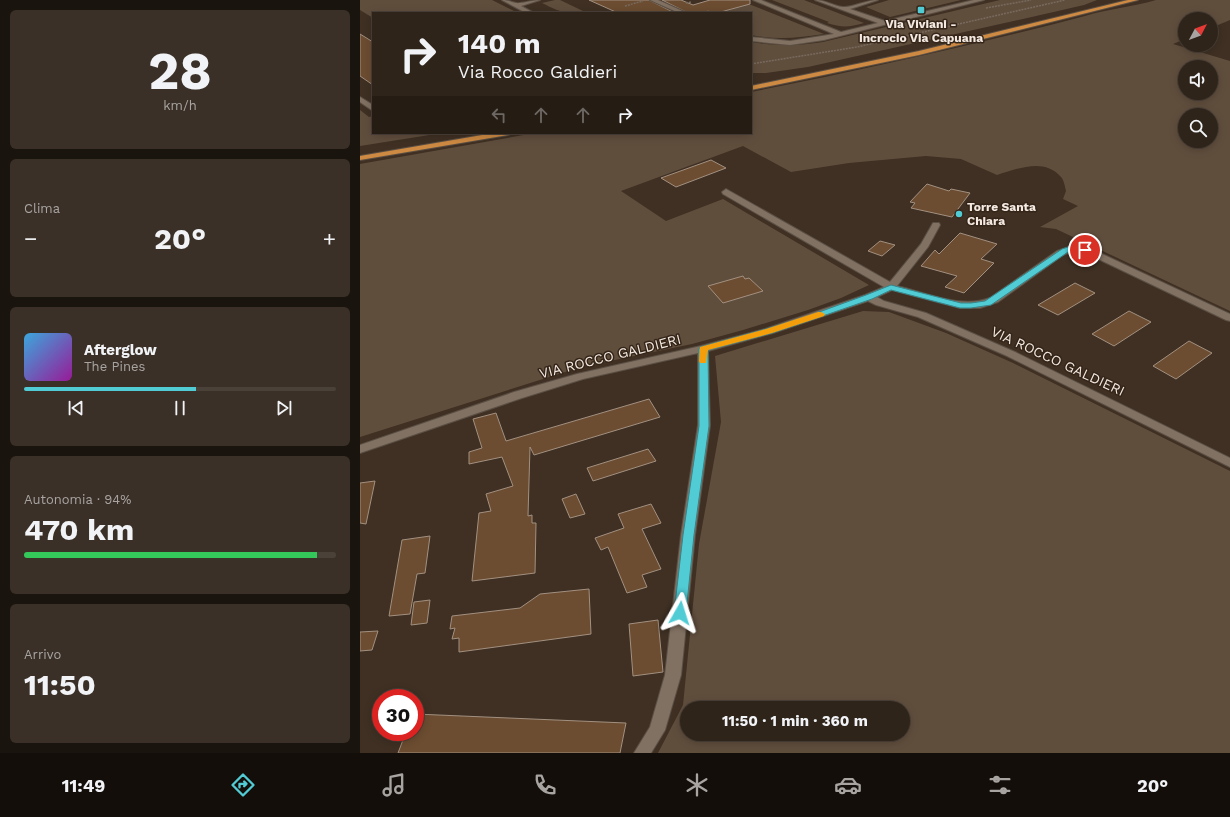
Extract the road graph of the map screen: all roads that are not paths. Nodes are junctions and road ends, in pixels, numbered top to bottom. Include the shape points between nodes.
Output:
1 (505, 0) edge
2 (537, 0) edge
3 (653, 0) edge
4 (756, 0) edge
5 (818, 0) edge
6 (876, 0) edge
7 (981, 0) edge
8 (1114, 0) edge
9 (1135, 0) edge
10 (516, 5) junction
11 (844, 10) junction
12 (529, 12) edge
13 (682, 12) edge
14 (883, 24) junction
15 (841, 34) junction
16 (752, 39) edge
17 (752, 81) edge
18 (752, 88) edge
19 (360, 99) edge
20 (372, 107) edge
21 (463, 134) edge
22 (502, 134) edge
23 (360, 151) edge
24 (360, 158) edge
25 (726, 192) dead end
26 (936, 225) dead end
27 (891, 287) junction
28 (869, 297) junction
29 (1230, 318) edge
30 (703, 349) junction
31 (360, 449) edge
32 (1230, 463) edge
33 (642, 753) edge

1 - 10 street
2 - 10 street
3 - 13 street
4 - 15 street
5 - 11 street
6 - 11 street
7 - 14 street
8 - 17 highway via 914,48
9 - 18 highway via 940,48
10 - 12 street
11 - 14 street
14 - 15 street
15 - 16 street via 790,43
19 - 20 street
21 - 23 highway
22 - 24 highway
25 - 27 street
26 - 27 street via 925,245
27 - 28 street, VIA ROCCO GALDIERI
27 - 29 street via 949,303 980,305 994,300 1065,250 1078,249 1097,255
28 - 30 street, VIA ROCCO GALDIERI via 769,331
28 - 32 street, VIA ROCCO GALDIERI via 880,303 922,315 1011,354
30 - 31 street, VIA ROCCO GALDIERI via 581,376
30 - 33 street via 704,426 688,535 673,675 657,730

